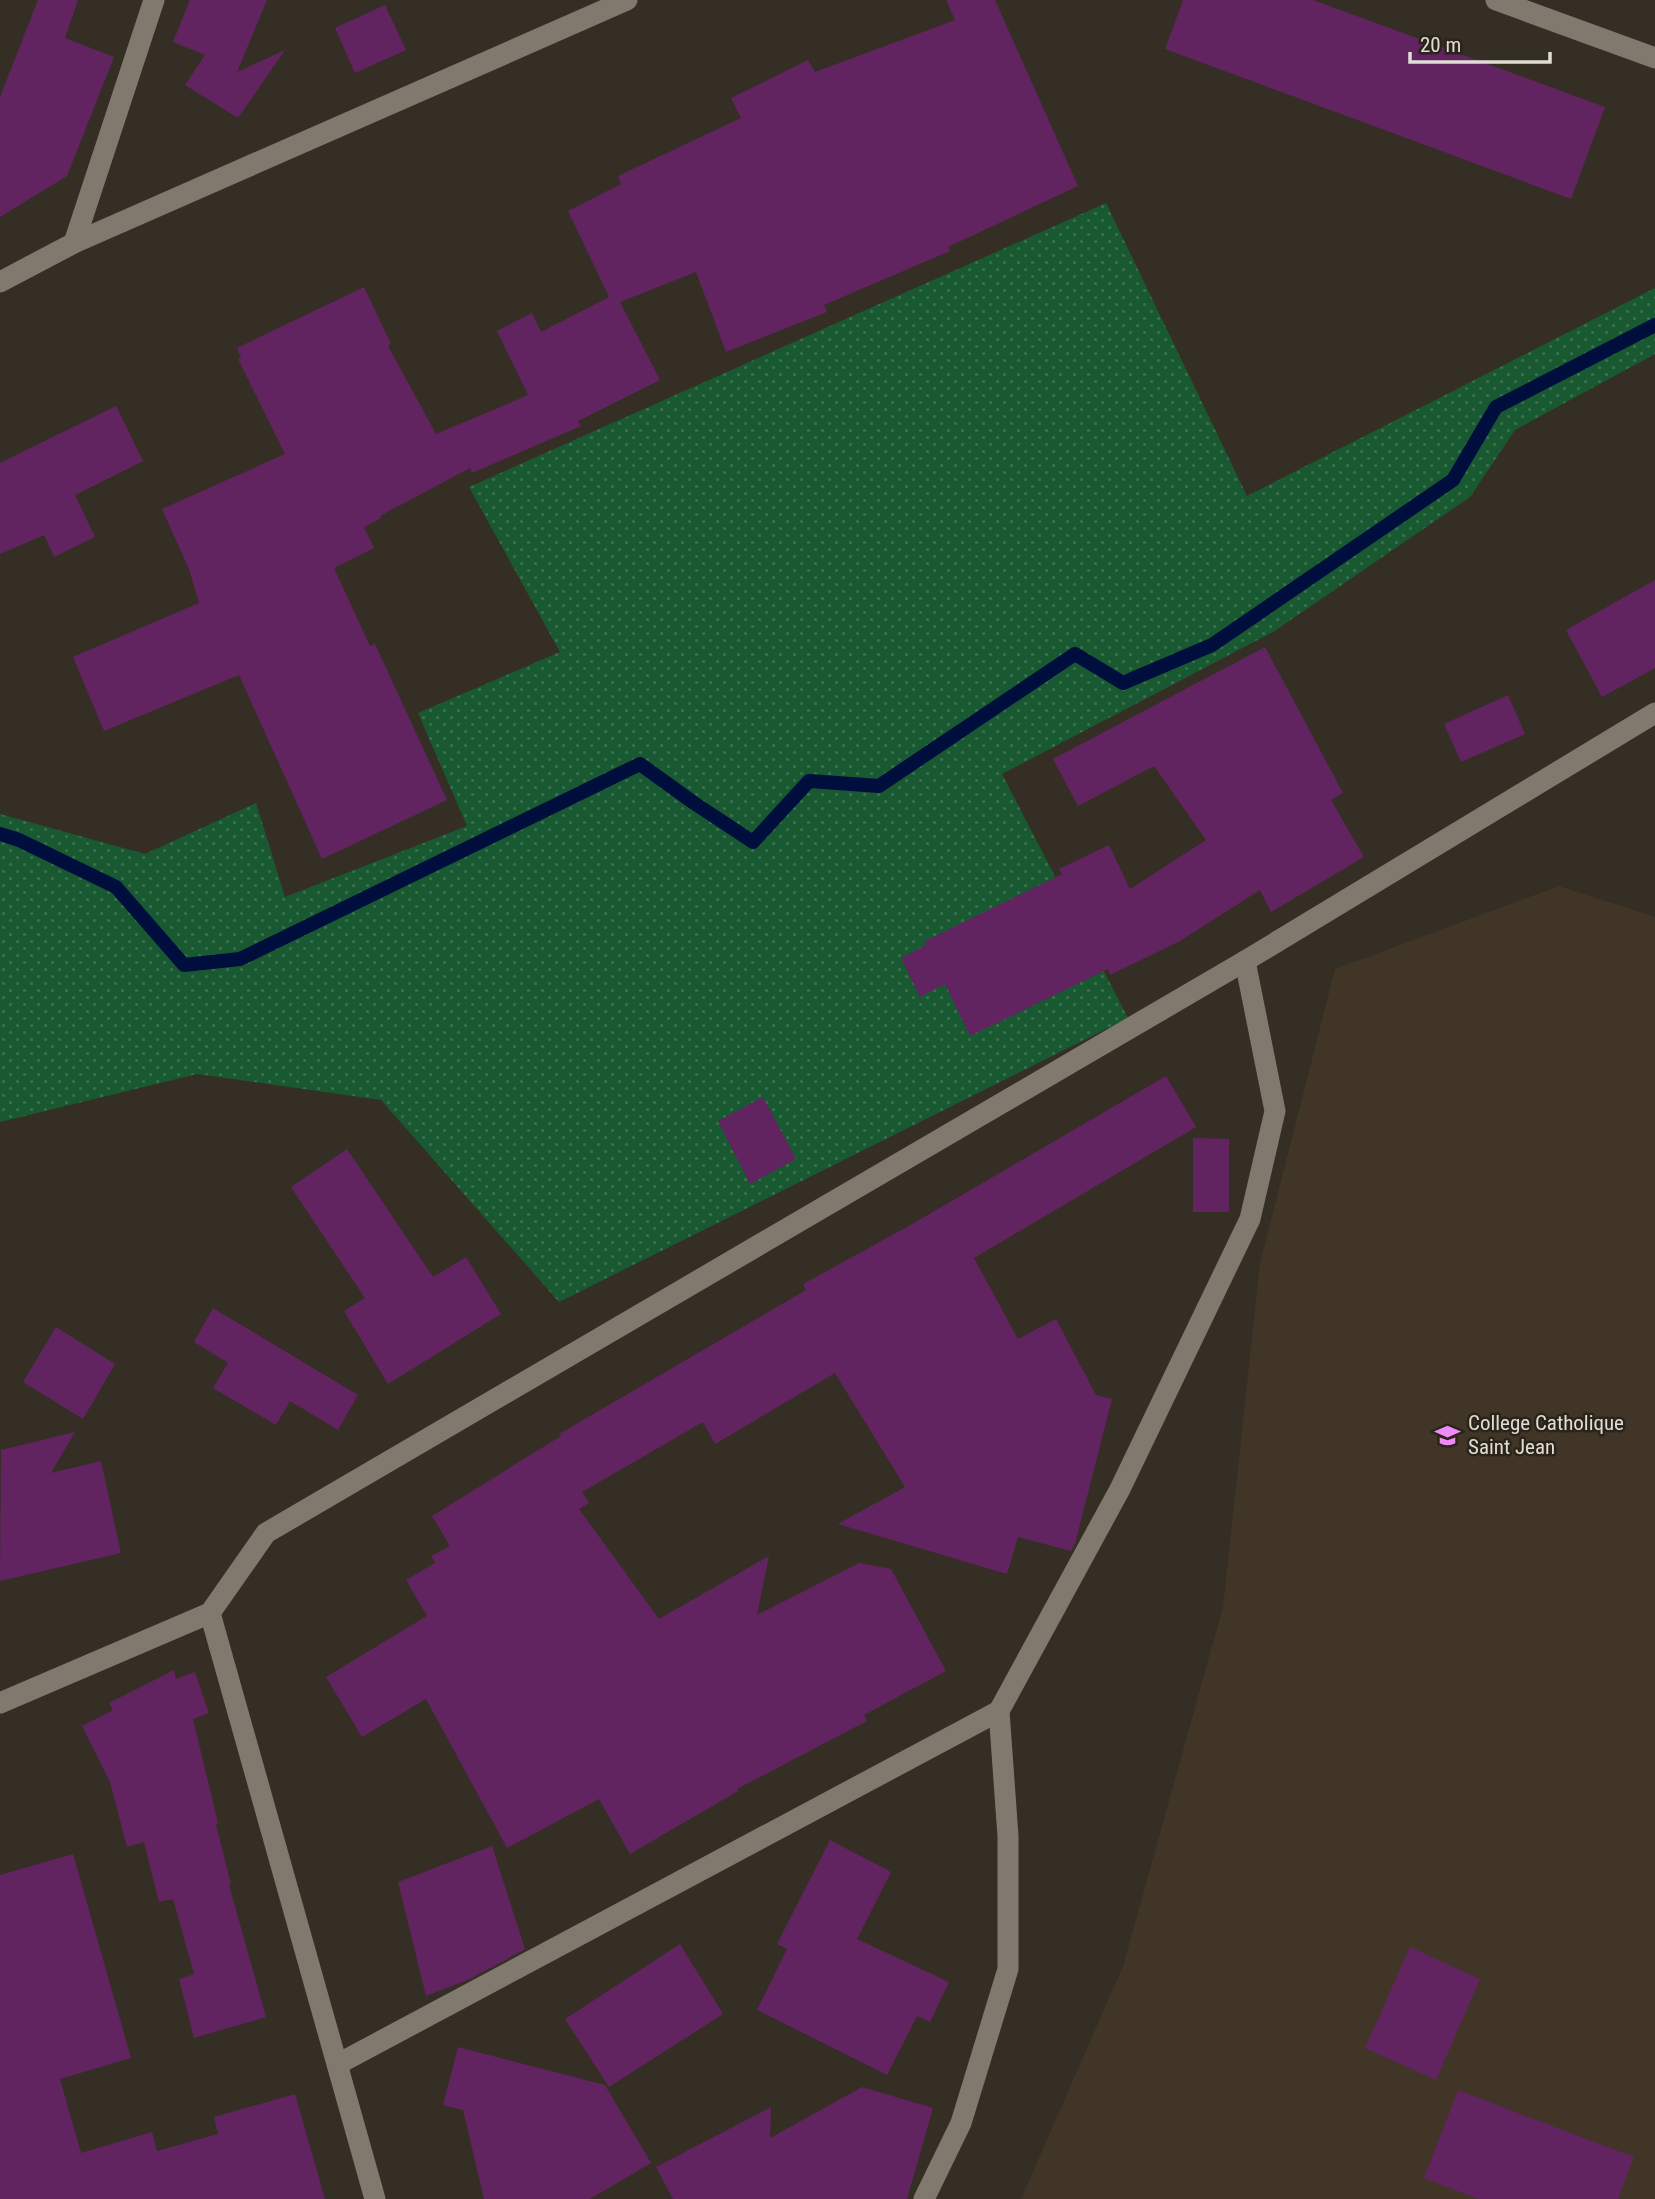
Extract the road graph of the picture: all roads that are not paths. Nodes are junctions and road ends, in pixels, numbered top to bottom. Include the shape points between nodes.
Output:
1 (154, 0) edge
2 (627, 0) edge
3 (1496, 0) edge
4 (1655, 58) edge
5 (74, 243) junction
6 (0, 282) edge
7 (1655, 713) edge
8 (1245, 961) junction
9 (210, 1613) junction
10 (0, 1703) edge
11 (999, 1711) junction
12 (338, 2064) junction
13 (375, 2199) edge
14 (924, 2199) edge

1 - 5 street
2 - 5 street
3 - 4 street
5 - 6 street
7 - 8 street
8 - 9 street via 266,1533
8 - 11 street via 1275,1111 1250,1219 1120,1489
9 - 10 street
9 - 12 street
11 - 12 street
11 - 14 street via 1008,1836 1008,1969 961,2123
12 - 13 street

